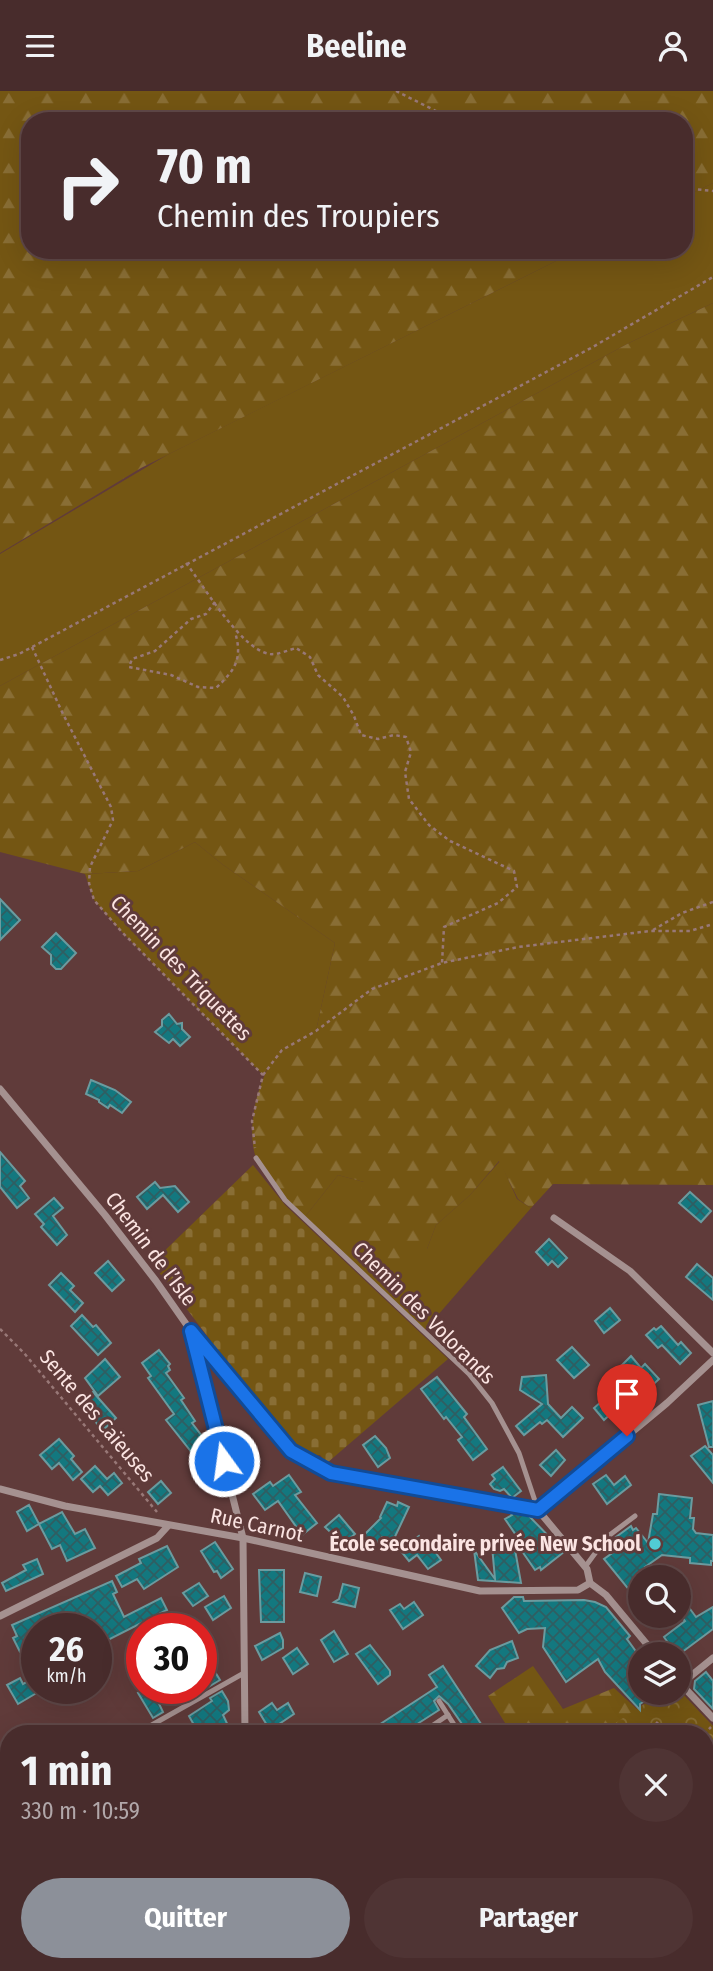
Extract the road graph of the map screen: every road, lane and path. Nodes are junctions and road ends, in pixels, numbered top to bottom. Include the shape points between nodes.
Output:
1 (396, 91) edge
2 (438, 112) edge
3 (693, 189) edge
4 (713, 191) edge
5 (713, 277) edge
6 (186, 563) junction
7 (215, 602) junction
8 (234, 628) junction
9 (32, 647) junction
10 (0, 660) edge
11 (713, 902) edge
12 (713, 924) edge
13 (650, 931) junction
14 (442, 963) junction
15 (263, 1075) junction
16 (0, 1089) edge
17 (256, 1158) joint
18 (554, 1218) dead end
19 (0, 1329) edge
20 (191, 1331) junction
21 (713, 1353) edge
22 (713, 1360) edge
23 (0, 1489) edge
24 (538, 1510) junction
25 (635, 1515) dead end
26 (168, 1525) junction
27 (243, 1538) junction
28 (585, 1567) junction
29 (590, 1583) junction
30 (0, 1616) edge
31 (645, 1642) edge
32 (713, 1657) edge
33 (244, 1673) junction
34 (691, 1674) edge
35 (691, 1695) edge
36 (439, 1702) dead end
37 (448, 1716) junction
38 (713, 1719) edge
39 (656, 1722) dead end
40 (152, 1725) edge
41 (245, 1725) edge
42 (434, 1725) edge
43 (454, 1725) edge
44 (660, 1725) edge

1 - 2 path
3 - 4 path
5 - 6 path via 591,348
6 - 7 path
6 - 9 path
7 - 8 path
7 - 8 path via 155,651 132,659 129,667 216,688 237,662 240,647
8 - 14 path via 250,645 270,654 296,648 310,657 318,675 344,697 360,735 406,737 411,752 405,772 410,799 429,825 459,846 514,871 517,887 498,903 444,927
9 - 10 path
9 - 15 path, Chemin des Triquettes via 111,807 113,820 90,867 94,900
11 - 13 path
12 - 13 path via 690,931
13 - 14 path via 518,947
14 - 15 path via 372,989 282,1050
15 - 17 path via 252,1121
16 - 20 street, Chemin de l’Isle via 105,1215
17 - 24 lane, Chemin des Volorands via 285,1200 469,1374 492,1403 519,1453
18 - 21 street via 630,1271
19 - 26 path, Sente des Caïeuses
20 - 24 street via 291,1451 331,1473
20 - 27 street, Chemin de l’Isle
22 - 24 street
23 - 26 street, Rue Carnot
24 - 28 street
25 - 28 lane via 607,1537
26 - 27 street, Rue Carnot
26 - 30 street via 157,1538
27 - 29 street, Rue Carnot via 480,1591 578,1590
27 - 33 street, Chemin de l’Isle
28 - 29 street
29 - 31 street via 606,1595
32 - 34 street
33 - 40 lane
33 - 41 street, Chemin de l’Isle
35 - 38 street
36 - 37 lane
37 - 42 lane
37 - 43 lane
39 - 44 path

